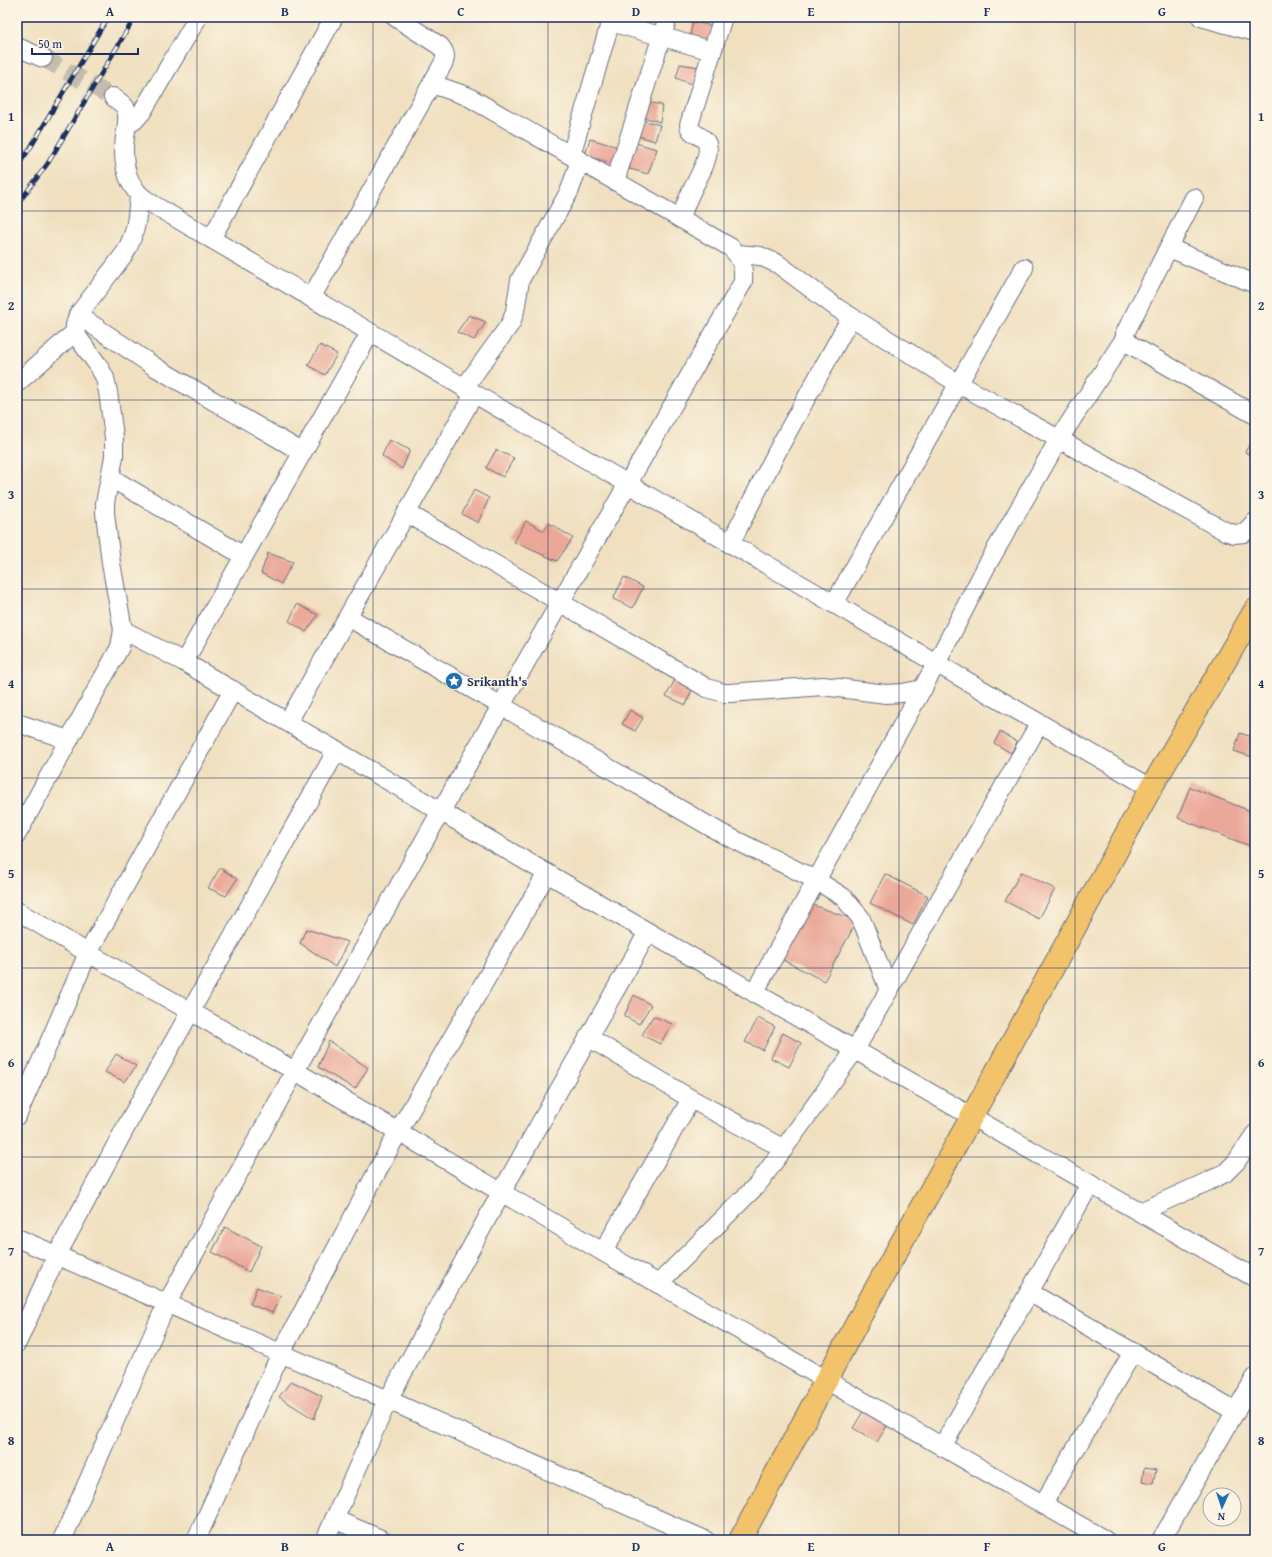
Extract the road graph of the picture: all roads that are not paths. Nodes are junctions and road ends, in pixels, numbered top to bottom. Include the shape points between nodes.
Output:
1 (198, 17) edge
2 (334, 17) edge
3 (395, 17) edge
4 (668, 17) edge
5 (723, 17) edge
6 (1201, 17) edge
7 (611, 20) edge
8 (1255, 32) edge
9 (662, 37) junction
10 (17, 47) edge
11 (712, 51) junction
12 (43, 58) tunnel mouth
13 (432, 84) junction
14 (113, 97) tunnel mouth
15 (127, 124) junction
16 (576, 158) junction
17 (615, 181) junction
18 (139, 195) junction
19 (1194, 198) dead end
20 (682, 219) junction
21 (211, 239) junction
22 (1169, 248) junction
23 (738, 254) junction
24 (1024, 268) dead end
25 (1255, 284) edge
26 (311, 298) junction
27 (78, 315) junction
28 (850, 317) junction
29 (76, 332) junction
30 (370, 333) junction
31 (1125, 338) junction
32 (17, 383) edge
33 (959, 384) junction
34 (469, 391) junction
35 (1255, 415) edge
36 (1059, 439) junction
37 (302, 452) junction
38 (111, 478) junction
39 (628, 484) junction
40 (407, 513) junction
41 (1255, 522) edge
42 (730, 544) junction
43 (244, 556) junction
44 (560, 603) junction
45 (834, 604) junction
46 (1255, 610) edge
47 (348, 617) junction
48 (123, 630) junction
49 (184, 662) junction
50 (936, 664) junction
51 (923, 689) junction
52 (233, 690) junction
53 (501, 706) junction
54 (288, 722) junction
55 (17, 723) edge
56 (1039, 724) junction
57 (69, 740) junction
58 (337, 750) junction
59 (1151, 788) junction
60 (441, 811) junction
61 (17, 834) edge
62 (547, 873) junction
63 (816, 880) junction
64 (17, 911) edge
65 (648, 932) junction
66 (88, 953) junction
67 (889, 990) junction
68 (754, 993) junction
69 (190, 1011) junction
70 (588, 1037) junction
71 (855, 1050) junction
72 (295, 1071) junction
73 (690, 1099) junction
74 (17, 1116) edge
75 (972, 1116) junction
76 (398, 1132) junction
77 (1255, 1134) edge
78 (784, 1149) junction
79 (1090, 1184) junction
80 (501, 1193) junction
81 (1140, 1212) junction
82 (17, 1238) edge
83 (603, 1252) junction
84 (57, 1255) junction
85 (1255, 1278) edge
86 (658, 1284) junction
87 (1029, 1292) junction
88 (167, 1303) junction
89 (17, 1343) edge
90 (1133, 1352) junction
91 (281, 1353) junction
92 (1255, 1378) edge
93 (825, 1381) junction
94 (388, 1400) junction
95 (1236, 1412) junction
96 (942, 1447) junction
97 (1043, 1504) junction
98 (334, 1519) junction
99 (62, 1540) edge
100 (196, 1540) edge
101 (325, 1540) edge
102 (382, 1540) edge
103 (705, 1540) edge
104 (740, 1540) edge
105 (1105, 1540) edge
106 (1161, 1540) edge

1 - 15 street via 142,112
2 - 21 street
3 - 13 street via 444,51 444,62
4 - 9 street
5 - 11 street
6 - 8 street
7 - 9 street
7 - 16 street
9 - 11 street
9 - 17 street
10 - 12 street
11 - 20 street via 689,125 691,131 704,139 708,154 688,198
13 - 16 street via 467,96
13 - 26 street
14 - 15 street via 125,107
15 - 18 street via 124,163 131,184
16 - 17 street
16 - 34 street via 570,190 518,285 511,323
17 - 20 street
18 - 21 street
18 - 27 street via 135,231 125,253
19 - 22 street
20 - 23 street
21 - 26 street
22 - 25 street
22 - 31 street via 1125,333
23 - 28 street via 760,256 778,264
23 - 39 street via 743,269 740,289
24 - 33 street
26 - 30 street
27 - 29 street
27 - 37 street via 155,367
28 - 33 street
28 - 42 street
29 - 32 street
29 - 38 street via 78,339 105,378 114,437
30 - 34 street
30 - 37 street
31 - 35 street via 1131,345
31 - 36 street
33 - 36 street
33 - 45 street
34 - 39 street
34 - 40 street
36 - 41 street via 1225,531 1234,534 1244,533
36 - 50 street via 987,565
37 - 43 street
38 - 43 street
38 - 48 street via 105,503 105,520
39 - 42 street
39 - 44 street
40 - 44 street
40 - 47 street
42 - 45 street
43 - 49 street
44 - 51 street via 707,688 724,693 823,686 894,694
44 - 53 street
45 - 50 street
46 - 59 main road
47 - 53 street
47 - 54 street
48 - 49 street
48 - 57 street via 120,647
49 - 52 street
50 - 51 street
50 - 56 street
51 - 63 street
52 - 54 street
52 - 66 street
53 - 60 street
53 - 63 street via 721,833
54 - 58 street
55 - 57 street
56 - 59 street
56 - 67 street
57 - 61 street
58 - 60 street
58 - 69 street
59 - 75 main road
60 - 62 street
60 - 72 street
62 - 65 street
62 - 76 street
63 - 67 street via 843,897 860,917
63 - 68 street
64 - 66 street
65 - 68 street
65 - 70 street
66 - 69 street
66 - 74 street
67 - 71 street
68 - 71 street
69 - 72 street
69 - 84 street
70 - 73 street
70 - 80 street
71 - 75 street
71 - 78 street
72 - 76 street
72 - 88 street
73 - 78 street
73 - 83 street
75 - 79 street
75 - 93 main road
76 - 80 street
76 - 91 street
77 - 81 street via 1236,1162 1225,1173
78 - 86 street via 751,1192
79 - 81 street
79 - 87 street
80 - 83 street
80 - 94 street
81 - 85 street
82 - 84 street
83 - 86 street
84 - 88 street
84 - 89 street
86 - 93 street
87 - 90 street
87 - 96 street
88 - 91 street
88 - 99 street
90 - 95 street
90 - 97 street
91 - 94 street
91 - 100 street
92 - 95 street
93 - 96 street
93 - 104 main road
94 - 98 street
94 - 103 street
95 - 106 street
96 - 97 street
97 - 105 street
98 - 101 street
98 - 102 street

